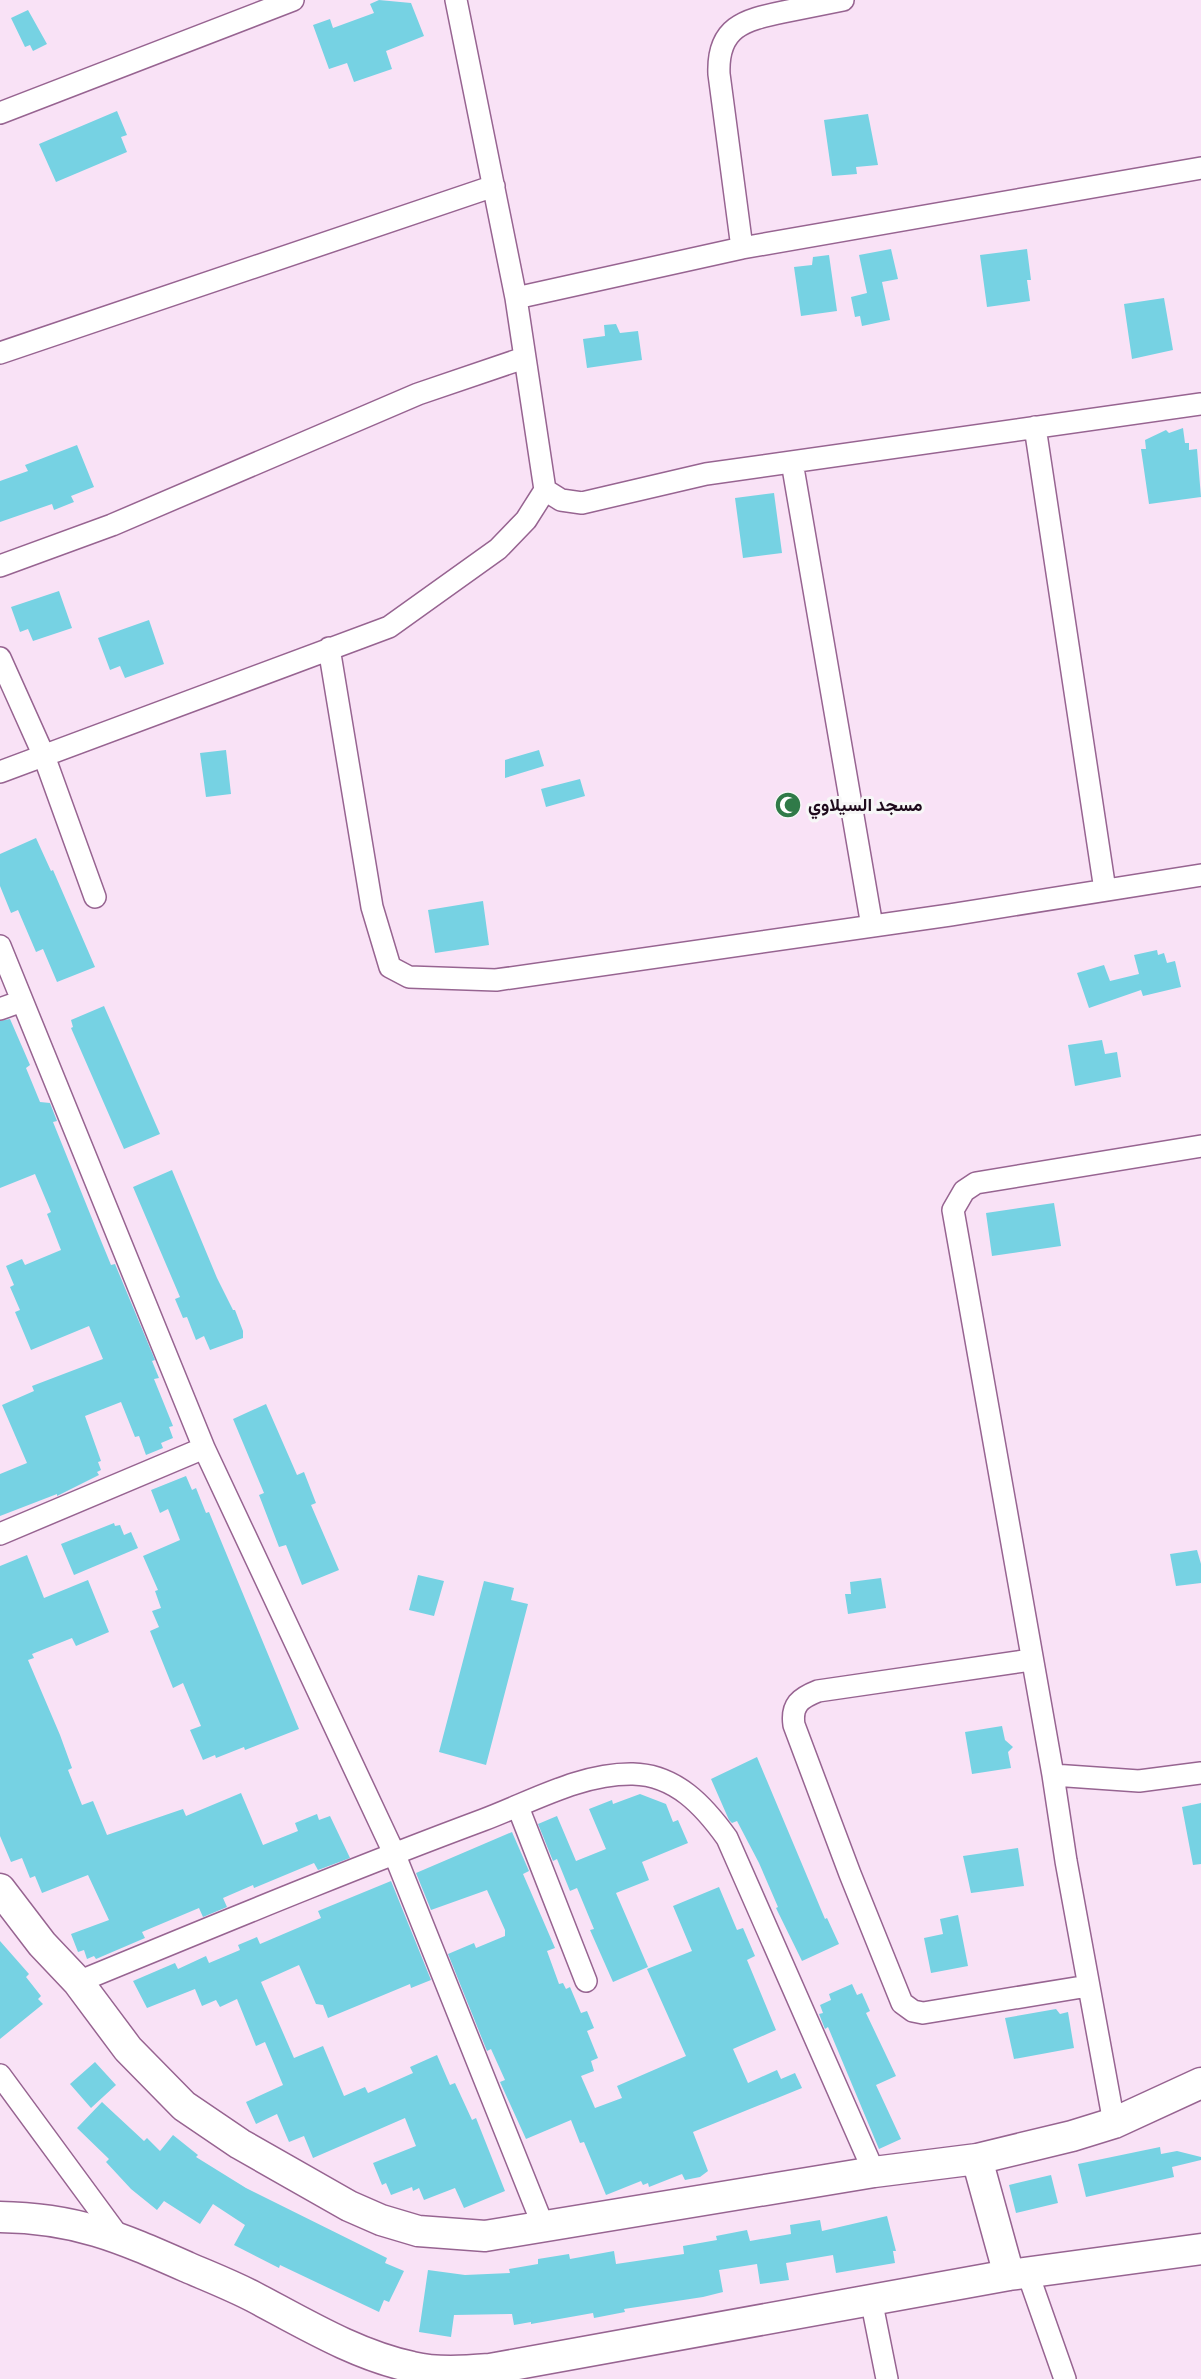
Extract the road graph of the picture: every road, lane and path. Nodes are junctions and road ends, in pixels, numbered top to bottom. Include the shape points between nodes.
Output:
1 (293, 0) edge
2 (456, 0) edge
3 (843, 0) edge
4 (3, 107) edge
5 (1201, 168) edge
6 (494, 186) junction
7 (742, 248) junction
8 (516, 298) junction
9 (0, 353) edge
10 (524, 357) junction
11 (1201, 404) edge
12 (1035, 427) junction
13 (792, 462) junction
14 (544, 490) junction
15 (0, 566) edge
16 (329, 648) junction
17 (0, 658) edge
18 (44, 756) junction
19 (0, 772) edge
20 (1201, 875) edge
21 (1105, 890) junction
22 (95, 897) dead end
23 (872, 926) junction
24 (0, 946) edge
25 (22, 1000) junction
26 (0, 1009) edge
27 (1201, 1146) edge
28 (204, 1448) junction
29 (0, 1534) edge
30 (1031, 1660) junction
31 (1201, 1773) edge
32 (1053, 1775) junction
33 (518, 1807) junction
34 (394, 1853) junction
35 (0, 1889) edge
36 (586, 1981) dead end
37 (78, 1982) junction
38 (1088, 1986) junction
39 (0, 2075) edge
40 (1201, 2083) edge
41 (1114, 2123) junction
42 (977, 2159) junction
43 (874, 2172) junction
44 (0, 2217) edge
45 (544, 2228) junction
46 (119, 2237) junction
47 (1201, 2249) edge
48 (1018, 2275) junction
49 (871, 2299) junction
50 (887, 2379) edge
51 (1065, 2379) edge

1 - 4 street
2 - 6 street
3 - 7 street via 753,18 729,34 722,46 719,74
5 - 7 street
6 - 8 street
6 - 9 street
7 - 8 street
8 - 10 street
10 - 14 street
10 - 15 street via 418,394 112,525
11 - 12 street
12 - 13 street
12 - 21 street
13 - 14 street via 706,474 582,503 561,500
13 - 23 street
14 - 16 street via 526,520 498,549 438,595 389,627
16 - 18 street
16 - 23 street via 372,907 390,967 409,977 496,980
17 - 18 street
18 - 19 street
18 - 22 street
20 - 21 street
21 - 23 street
24 - 25 street
25 - 26 street
25 - 28 street
27 - 30 street via 976,1182 964,1191 953,1210
28 - 29 street
28 - 34 street
30 - 32 street
30 - 38 street via 818,1691 797,1702 792,1713 794,1725 902,2003 913,2012 923,2013
31 - 32 street via 1139,1781
32 - 38 street
33 - 34 street
33 - 36 street
33 - 43 street via 606,1775 636,1774 685,1791 706,1809 727,1838
34 - 37 street
34 - 45 street
35 - 37 street via 42,1944
37 - 45 street via 128,2049 184,2106 240,2144 349,2206 418,2231 447,2235 485,2236
38 - 41 street
39 - 46 street
40 - 41 street
41 - 42 street
42 - 43 street
42 - 48 street
43 - 45 street
44 - 46 street via 66,2221
46 - 49 street via 373,2356 435,2370 490,2369
47 - 48 street
48 - 49 street
48 - 51 street
49 - 50 street

